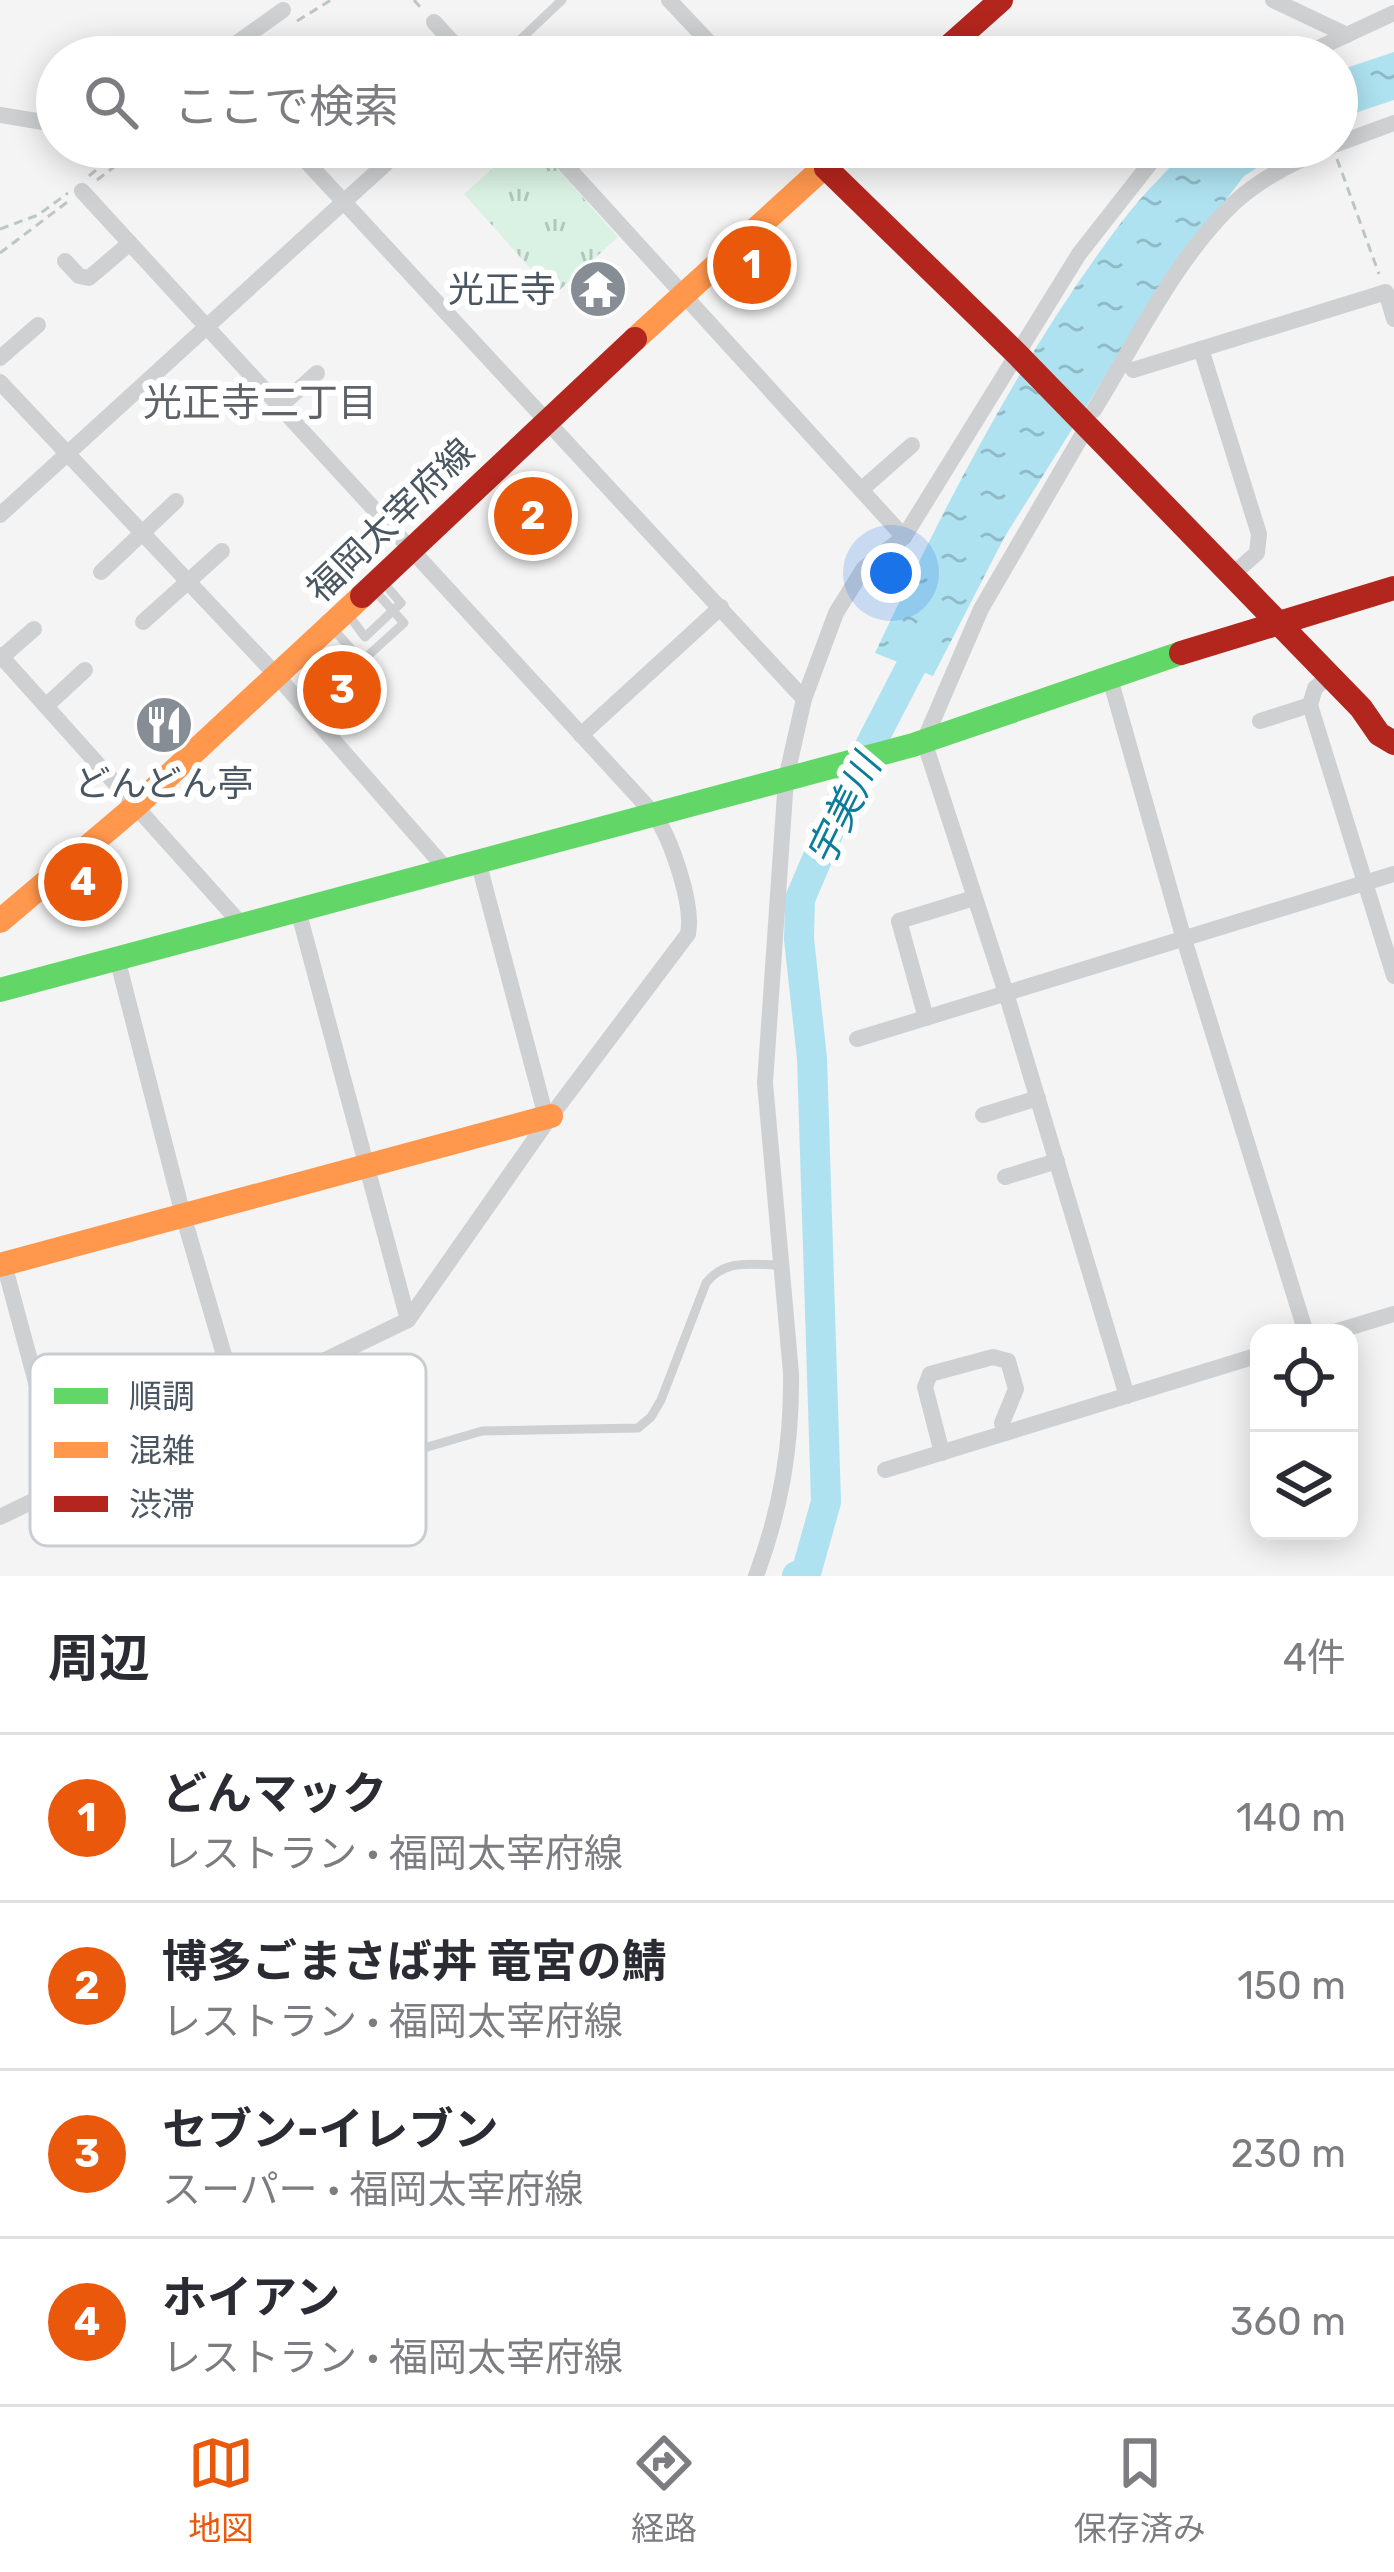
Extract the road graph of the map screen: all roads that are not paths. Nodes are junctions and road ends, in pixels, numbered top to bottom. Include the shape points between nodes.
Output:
1 (562, 0) edge
2 (669, 0) edge
3 (1001, 0) edge
4 (1273, 0) edge
5 (283, 10) dead end
6 (1394, 13) edge
7 (434, 22) dead end
8 (1347, 35) joint
9 (247, 36) edge
10 (447, 36) edge
11 (524, 36) edge
12 (703, 36) edge
13 (961, 36) edge
14 (0, 115) edge
15 (36, 121) edge
16 (1394, 123) edge
17 (1358, 136) edge
18 (313, 168) edge
19 (381, 168) edge
20 (568, 168) edge
21 (826, 168) joint
22 (1144, 168) edge
23 (1281, 168) edge
24 (82, 190) road end
25 (344, 201) junction
26 (130, 243) junction
27 (65, 261) dead end
28 (684, 294) junction
29 (1394, 319) edge
30 (38, 325) dead end
31 (205, 325) junction
32 (1201, 349) junction
33 (1017, 354) junction
34 (0, 358) edge
35 (1132, 370) dead end
36 (317, 373) dead end
37 (0, 382) edge
38 (279, 407) junction
39 (546, 420) junction
40 (1087, 424) junction
41 (912, 445) dead end
42 (65, 453) junction
43 (861, 490) junction
44 (176, 501) dead end
45 (0, 514) edge
46 (142, 534) junction
47 (904, 537) junction
48 (222, 551) dead end
49 (410, 552) junction
50 (101, 572) dead end
51 (1232, 575) junction
52 (188, 582) junction
53 (377, 584) junction
54 (1394, 588) edge
55 (721, 608) junction
56 (393, 610) junction
57 (339, 620) junction
58 (143, 622) dead end
59 (1280, 624) junction
60 (34, 629) dead end
61 (1, 656) edge
62 (85, 670) dead end
63 (1109, 675) junction
64 (1330, 676) junction
65 (278, 677) junction
66 (804, 699) junction
67 (46, 705) junction
68 (1310, 705) junction
69 (1361, 708) junction
70 (1260, 721) dead end
71 (1394, 729) edge
72 (581, 735) junction
73 (918, 743) junction
74 (1394, 743) edge
75 (797, 776) junction
76 (137, 805) junction
77 (654, 814) junction
78 (478, 861) junction
79 (446, 869) junction
80 (1394, 874) edge
81 (1366, 883) junction
82 (974, 898) junction
83 (298, 910) junction
84 (0, 920) edge
85 (242, 925) junction
86 (1184, 936) junction
87 (118, 958) junction
88 (1394, 976) edge
89 (0, 990) edge
90 (1006, 993) junction
91 (926, 1018) junction
92 (857, 1039) dead end
93 (1038, 1098) junction
94 (982, 1115) dead end
95 (549, 1117) junction
96 (1057, 1161) junction
97 (364, 1166) junction
98 (1005, 1177) dead end
99 (183, 1215) junction
100 (2, 1265) edge
101 (781, 1265) junction
102 (1394, 1314) edge
103 (408, 1321) junction
104 (1303, 1324) edge
105 (1358, 1325) edge
106 (224, 1354) edge
107 (340, 1354) edge
108 (1250, 1358) edge
109 (30, 1365) edge
110 (1127, 1396) junction
111 (1005, 1433) junction
112 (426, 1447) edge
113 (942, 1453) junction
114 (885, 1470) dead end
115 (30, 1502) edge
116 (0, 1517) edge
117 (756, 1576) edge

1 - 11 lane
2 - 12 street
3 - 13 main road
4 - 8 street
5 - 9 street
6 - 8 street
7 - 10 street
14 - 15 street
16 - 17 street
18 - 25 street
19 - 25 street
20 - 28 street
21 - 28 main road, 福岡太宰府線
21 - 33 main road
22 - 33 street
23 - 40 street via 1234,204 1186,260
24 - 26 street
25 - 31 street
25 - 39 street
26 - 27 street via 89,278
26 - 31 street
28 - 39 main road, 福岡太宰府線
28 - 43 street
29 - 32 street via 1386,292
30 - 34 street
31 - 38 street
31 - 42 street
32 - 35 street
32 - 51 street via 1259,534 1257,553
33 - 40 main road
33 - 47 street
36 - 38 street
37 - 42 street
38 - 49 street
39 - 49 main road, 福岡太宰府線
39 - 55 street
40 - 51 main road
40 - 73 street via 981,609
41 - 43 street
42 - 45 street
42 - 46 street
43 - 47 street
44 - 46 street
46 - 50 street
46 - 52 street
47 - 66 street via 854,583
48 - 52 street
49 - 53 main road, 福岡太宰府線
49 - 72 street
51 - 59 main road
52 - 58 street
52 - 65 street
53 - 56 lane
53 - 57 main road, 福岡太宰府線
54 - 59 main road
55 - 66 street
55 - 72 street
56 - 57 lane via 365,637
56 - 57 lane via 404,623 362,661
57 - 65 main road, 福岡太宰府線
59 - 63 main road
59 - 64 main road
60 - 61 street
61 - 67 street
62 - 67 street
63 - 73 main road
63 - 86 street
64 - 68 street
64 - 69 main road
65 - 76 main road, 福岡太宰府線
65 - 79 street
66 - 75 street
67 - 76 street
68 - 70 street
68 - 81 street
69 - 71 main road
69 - 74 main road
72 - 77 street
73 - 75 main road
73 - 82 street
75 - 77 main road
75 - 101 street via 765,1083
76 - 84 main road, 福岡太宰府線
76 - 85 street
77 - 78 main road
77 - 95 street via 684,892 688,934
78 - 79 main road
78 - 95 street
79 - 83 main road
80 - 81 street
81 - 86 street
81 - 88 street
82 - 90 street
82 - 91 street via 899,921
83 - 85 main road
83 - 97 street
85 - 87 main road
86 - 90 street
86 - 104 street
87 - 89 main road
87 - 99 street
90 - 91 street
90 - 93 street
91 - 92 street
93 - 94 street
93 - 96 street
95 - 97 main road
95 - 103 street
96 - 98 street
96 - 110 street
97 - 99 main road
97 - 103 street
99 - 100 main road
99 - 106 street
100 - 109 street
101 - 112 lane via 716,1270 661,1400 638,1428 482,1431
101 - 117 street via 791,1373 788,1466
102 - 105 street
103 - 107 street
108 - 110 street
110 - 111 street
111 - 113 street
111 - 113 street via 1016,1389 1008,1361 993,1357 930,1374 925,1387
113 - 114 street
115 - 116 street

